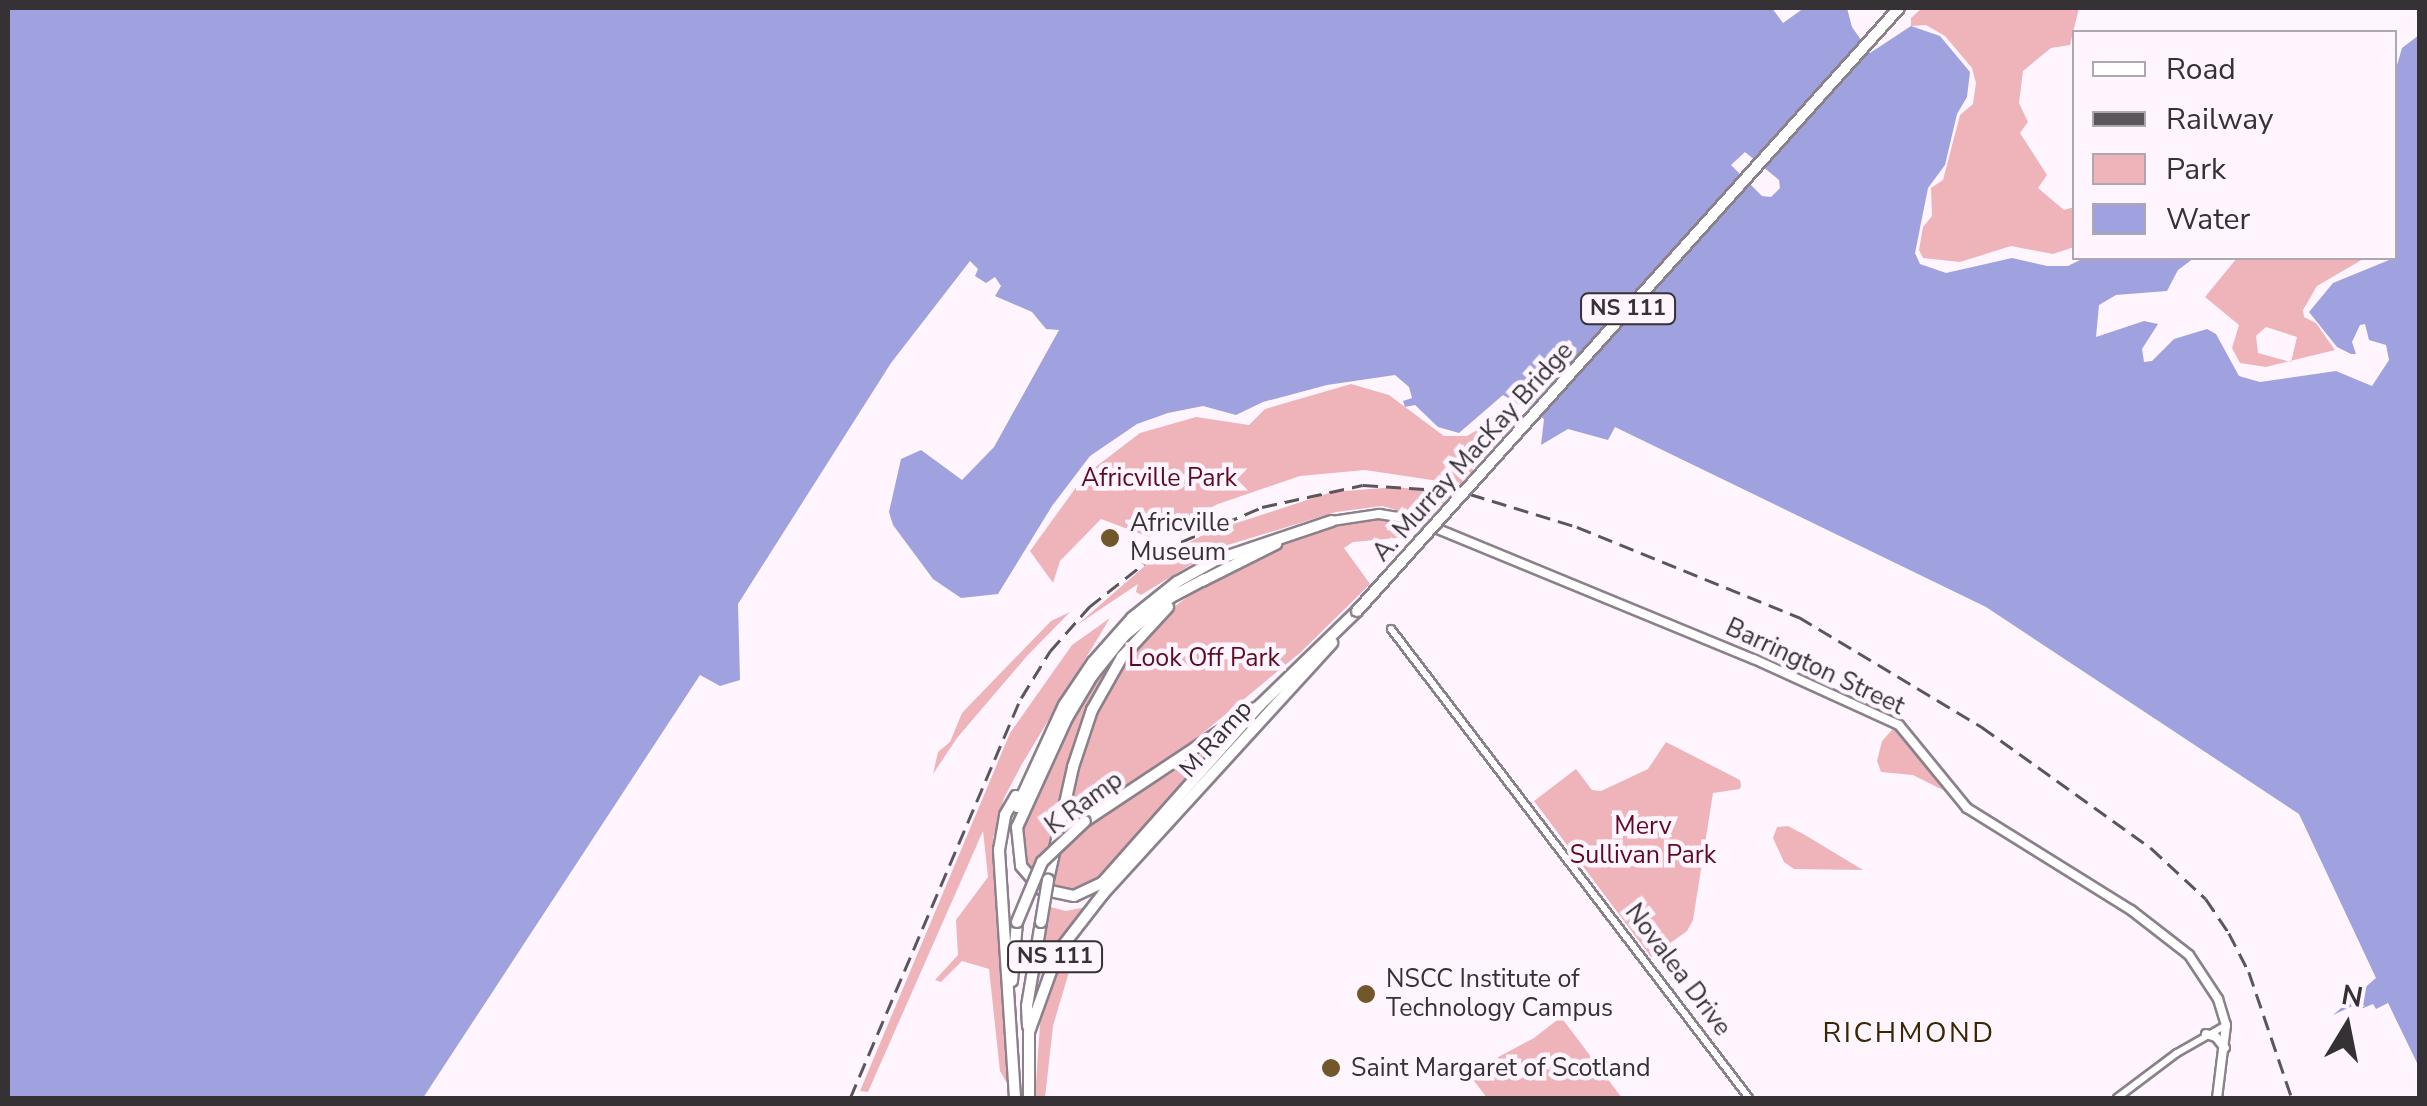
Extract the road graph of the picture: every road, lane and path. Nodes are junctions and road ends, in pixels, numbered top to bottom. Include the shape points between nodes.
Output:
1 (1900, 8) edge
2 (1332, 521) junction
3 (1205, 579) junction
4 (1357, 611) junction
5 (1391, 629) dead end
6 (1260, 705) junction
7 (1023, 787) junction
8 (1103, 894) junction
9 (1011, 987) junction
10 (2226, 1025) junction
11 (1029, 1032) junction
12 (2206, 1034) junction
13 (2226, 1050) junction
14 (1015, 1098) edge
15 (1028, 1098) edge
16 (1749, 1098) edge
17 (2118, 1098) edge
18 (2217, 1098) edge

1 - 4 highway, A. Murray MacKay Bridge / NS 111, bridge
2 - 3 highway
2 - 7 highway via 1216,560 1143,608 1078,683
2 - 10 main road, Barrington Street via 1390,515 1475,544 1892,720 1912,736 1966,808 2131,910 2189,956 2212,986
3 - 6 highway via 1139,622 1092,676 1020,816 1016,848 1027,876 1060,896 1098,887
3 - 11 highway, bridge via 1142,633 1098,696 1072,767 1048,880 1026,1006
4 - 6 highway, NS 111
4 - 8 highway, M Ramp / NS 111
5 - 16 street, Novalea Drive
6 - 9 highway, K Ramp / NS 111, bridge via 1086,821 1042,862 1017,922
7 - 8 highway via 1010,837 1022,880 1060,902
7 - 9 highway via 1005,814 999,850
8 - 11 highway, NS 111 via 1058,952
9 - 14 highway
10 - 12 street
10 - 13 main road, Barrington Street
11 - 15 highway, NS 111
12 - 13 main road
12 - 17 street
13 - 18 main road, Barrington Street

